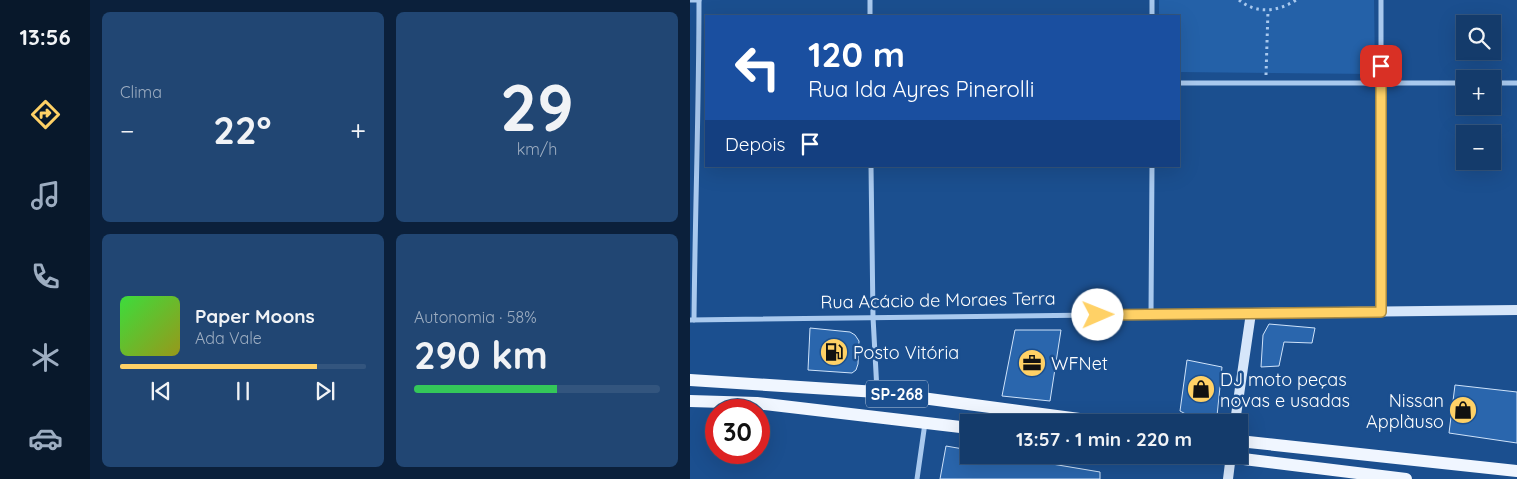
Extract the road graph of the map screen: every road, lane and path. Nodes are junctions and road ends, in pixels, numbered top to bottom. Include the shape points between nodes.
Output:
1 (690, 0) edge
2 (699, 0) edge
3 (870, 0) edge
4 (1152, 0) edge
5 (1239, 0) edge
6 (1296, 0) edge
7 (1381, 0) edge
8 (1268, 10) junction
9 (870, 15) edge
10 (1152, 15) edge
11 (1456, 82) edge
12 (1501, 82) edge
13 (1517, 82) edge
14 (1180, 83) edge
15 (1266, 83) junction
16 (1381, 83) junction
17 (699, 89) junction
18 (705, 89) edge
19 (871, 167) edge
20 (1152, 167) edge
21 (693, 169) edge
22 (1517, 310) edge
23 (1381, 312) junction
24 (1251, 313) junction
25 (1151, 314) junction
26 (873, 318) junction
27 (692, 320) edge
28 (690, 380) edge
29 (877, 392) junction
30 (690, 401) edge
31 (1042, 414) edge
32 (1236, 414) edge
33 (925, 423) junction
34 (960, 427) edge
35 (1248, 442) edge
36 (1248, 458) edge
37 (1230, 464) edge
38 (1517, 471) edge
39 (917, 479) edge
40 (1228, 479) edge
41 (1406, 479) edge

1 - 2 street
2 - 17 street
3 - 9 street
4 - 10 street
5 - 8 path via 1258,10
6 - 8 path
7 - 16 street
8 - 15 path
11 - 16 street
12 - 13 street
14 - 15 street
15 - 16 street
16 - 23 street
17 - 18 street
17 - 21 street
19 - 26 street
20 - 25 street
21 - 27 street
22 - 23 street, Rua Acácio de Moraes Terra
23 - 24 street, Rua Acácio de Moraes Terra
24 - 25 street, Rua Acácio de Moraes Terra
24 - 32 street
25 - 26 street, Rua Acácio de Moraes Terra
26 - 27 street, Rua Acácio de Moraes Terra
26 - 29 street
28 - 29 main road, SP-268
29 - 31 main road, SP-268
30 - 33 main road, SP-268 via 757,403
33 - 34 main road, SP-268
33 - 39 street
35 - 38 main road
36 - 41 main road
37 - 40 street

